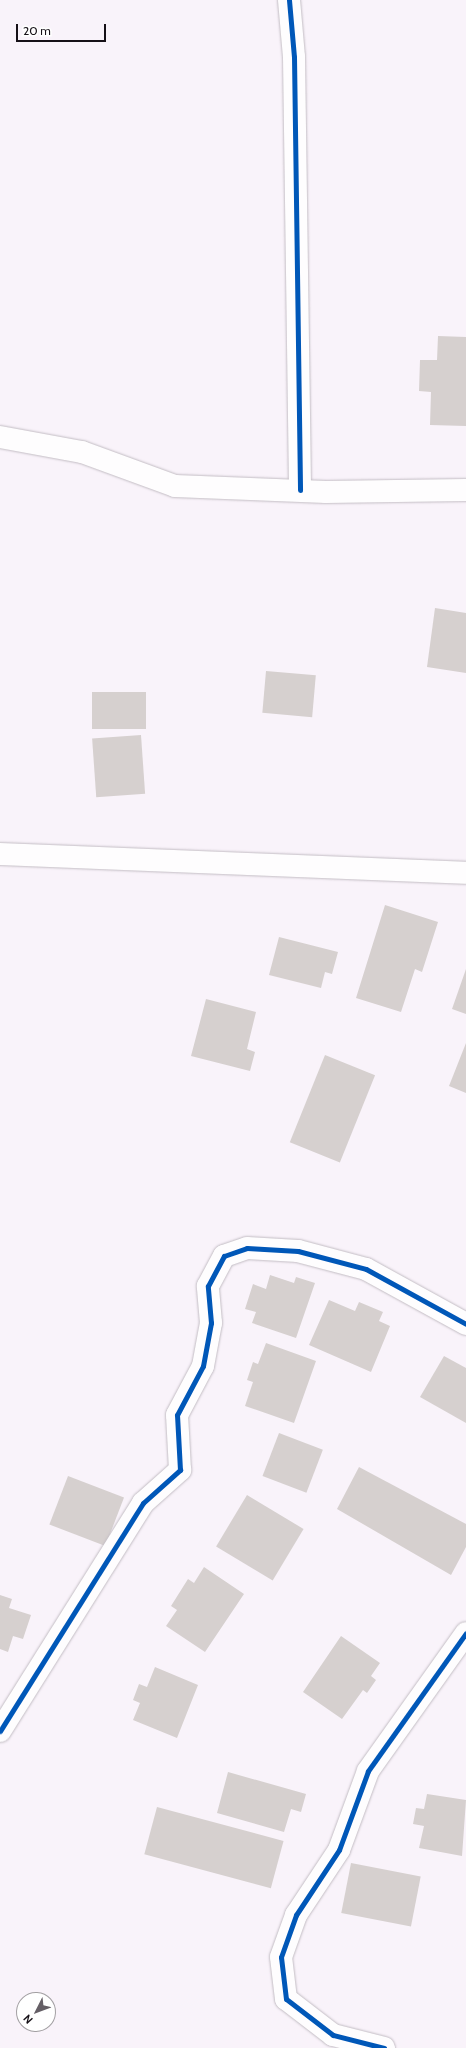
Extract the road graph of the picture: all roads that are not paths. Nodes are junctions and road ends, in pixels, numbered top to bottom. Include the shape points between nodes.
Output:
1 (290, 0) edge
2 (0, 437) edge
3 (300, 490) junction
4 (466, 490) edge
5 (0, 854) edge
6 (466, 873) edge
7 (466, 1324) edge
8 (466, 1633) edge
9 (0, 1731) edge
10 (384, 2048) edge

1 - 3 street via 294,57
2 - 3 street via 82,452 175,486
3 - 4 street
5 - 6 street
7 - 9 street via 366,1269 298,1251 247,1248 224,1256 208,1286 211,1323 203,1366 177,1415 180,1470 144,1503
8 - 10 street via 368,1770 339,1850 296,1915 281,1957 286,1998 333,2035

